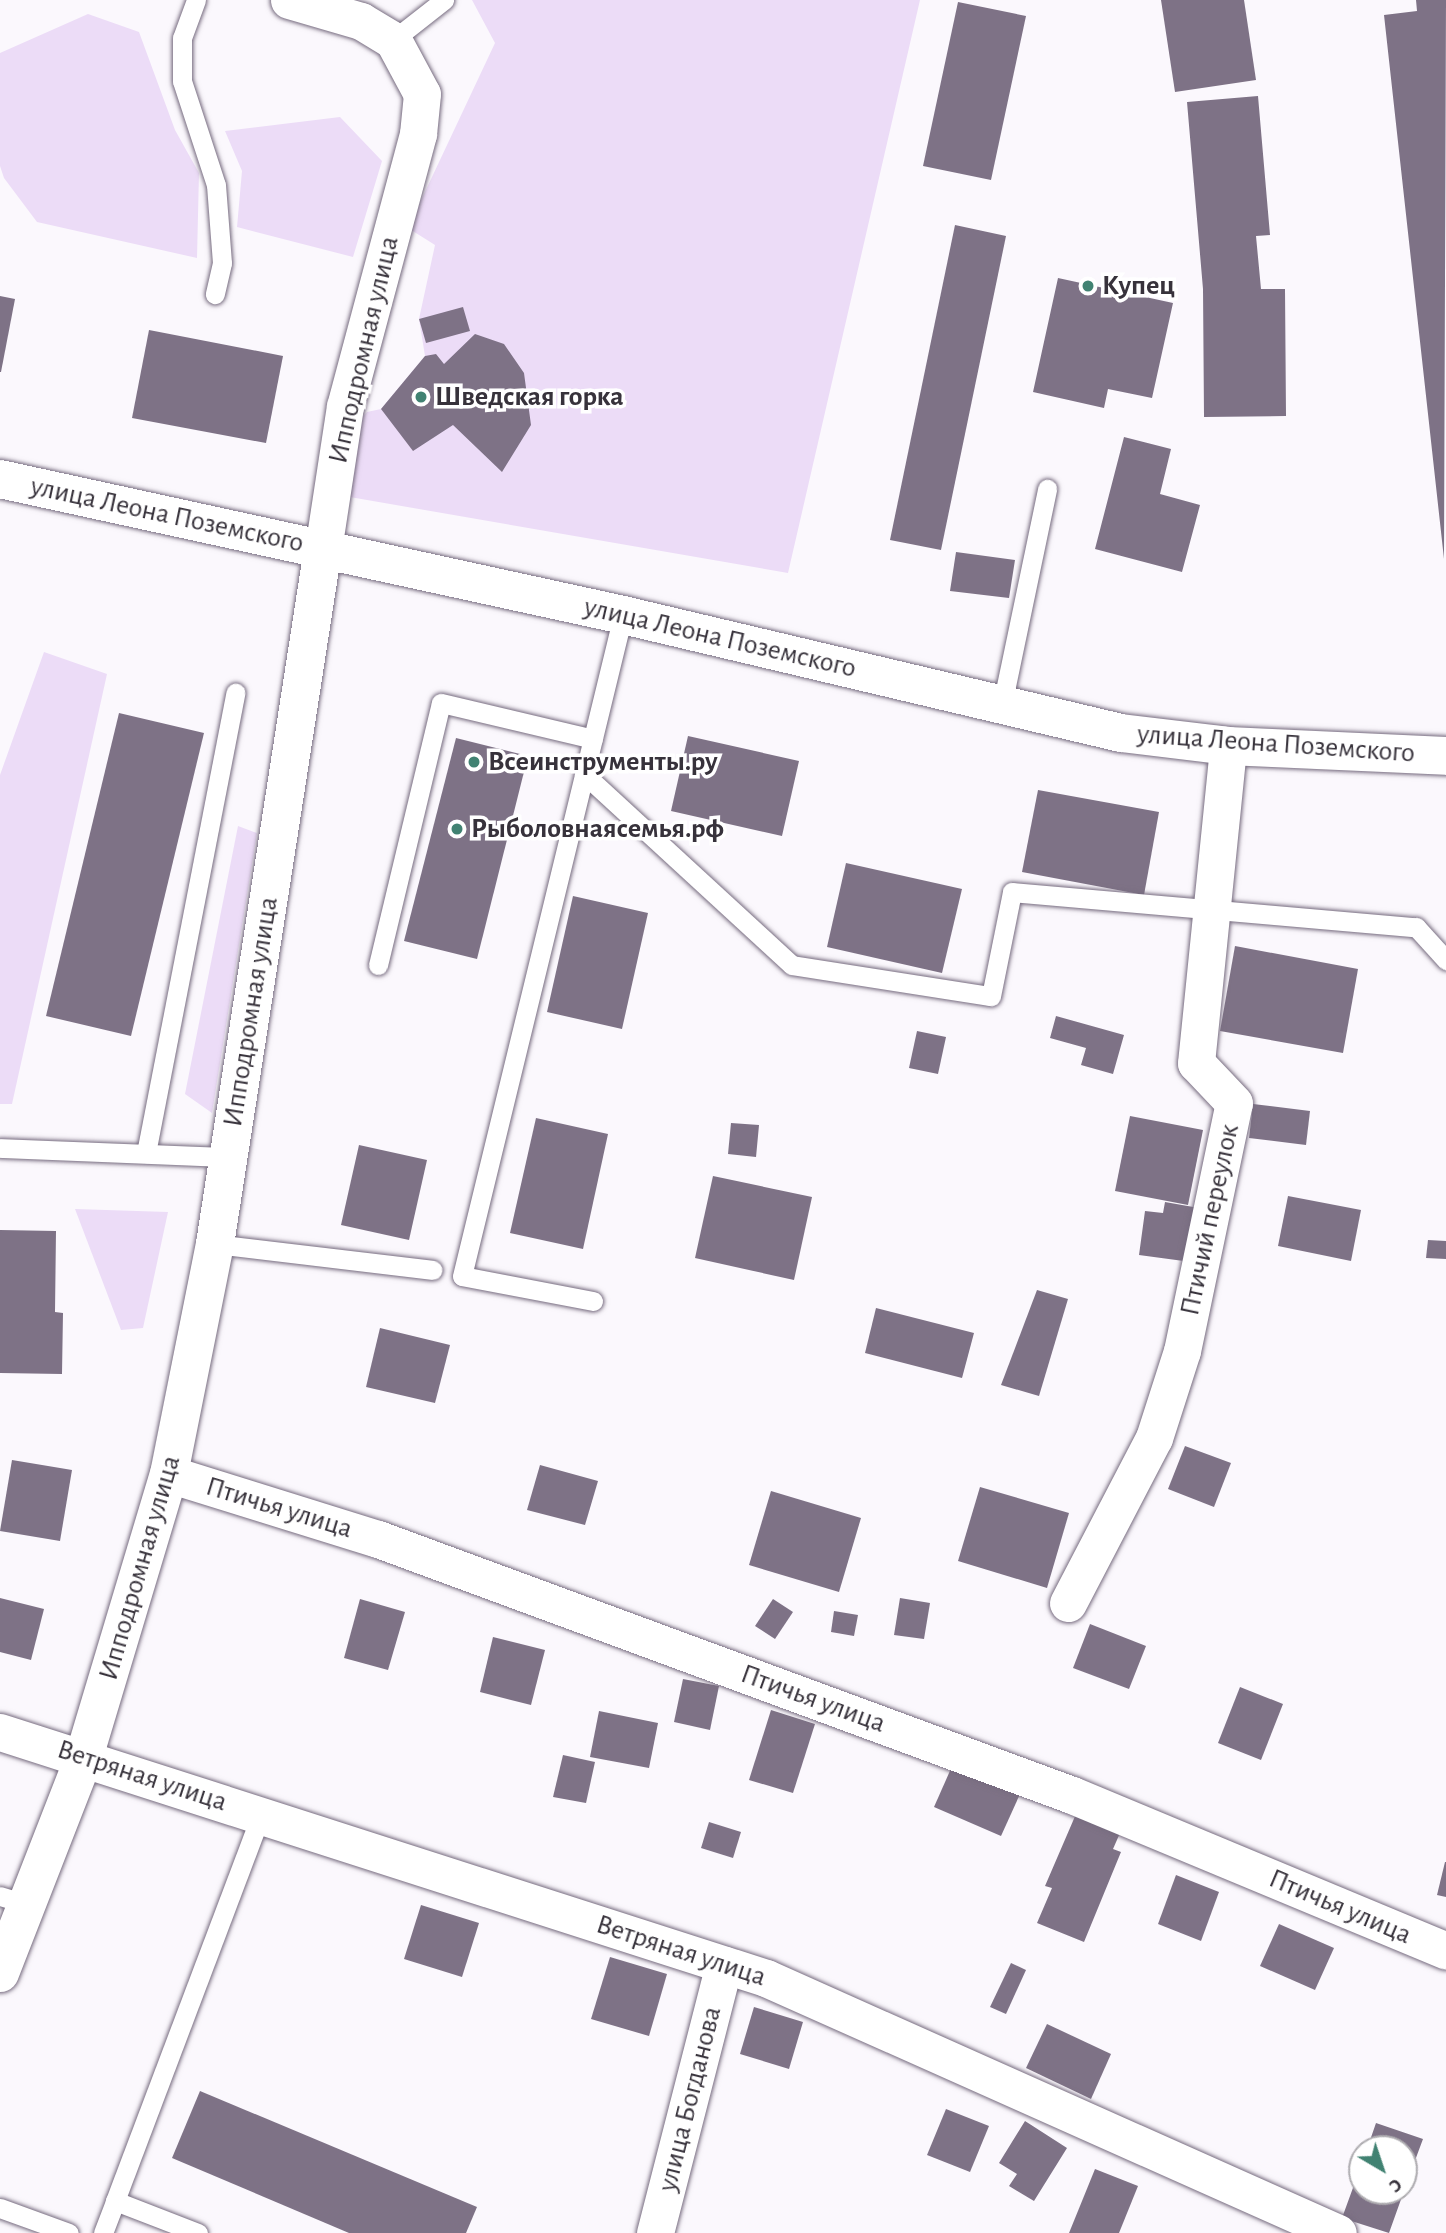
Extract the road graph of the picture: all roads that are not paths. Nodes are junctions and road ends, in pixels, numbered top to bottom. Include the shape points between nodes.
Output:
1 (196, 0) edge
2 (289, 0) edge
3 (444, 0) edge
4 (393, 40) junction
5 (215, 294) dead end
6 (0, 479) edge
7 (1047, 489) dead end
8 (323, 548) junction
9 (623, 615) junction
10 (234, 694) dead end
11 (1002, 705) junction
12 (593, 739) junction
13 (1228, 746) junction
14 (1446, 756) edge
15 (584, 774) junction
16 (1213, 913) junction
17 (1446, 960) edge
18 (378, 965) dead end
19 (0, 1148) edge
20 (146, 1153) junction
21 (229, 1157) junction
22 (215, 1244) junction
23 (432, 1270) dead end
24 (593, 1301) dead end
25 (169, 1474) junction
26 (1068, 1602) dead end
27 (0, 1732) edge
28 (84, 1757) junction
29 (261, 1814) junction
30 (13, 1900) edge
31 (1446, 1951) edge
32 (724, 1965) junction
33 (0, 1973) edge
34 (115, 2201) junction
35 (0, 2208) edge
36 (69, 2233) edge
37 (103, 2233) edge
38 (198, 2233) edge
39 (655, 2233) edge
40 (1339, 2233) edge

1 - 5 lane via 182,38 182,81 216,185 222,263
2 - 4 street via 361,21
3 - 4 lane
4 - 8 street, Ипподромная улица via 422,94 418,134 345,406
6 - 8 main road, улица Леона Поземского
7 - 11 lane
8 - 9 main road, улица Леона Поземского
8 - 21 main road, Ипподромная улица
9 - 11 main road, улица Леона Поземского
9 - 12 lane
10 - 20 lane
11 - 13 main road, улица Леона Поземского via 1121,733
12 - 15 lane
12 - 18 lane via 441,703
13 - 14 main road, улица Леона Поземского
13 - 16 street, Птичий переулок
15 - 16 lane via 792,965 991,996 1012,892
15 - 24 lane via 462,1276
16 - 17 lane via 1416,927
16 - 26 street, Птичий переулок via 1196,1063 1234,1103 1229,1129 1182,1351 1154,1438
19 - 20 lane
20 - 21 lane
21 - 22 main road, Ипподромная улица
22 - 23 lane
22 - 25 main road, Ипподромная улица
25 - 28 main road, Ипподромная улица
25 - 31 street, Птичья улица via 378,1539 1061,1791
27 - 28 street, Ветряная улица
28 - 29 street, Ветряная улица
28 - 30 main road, Ипподромная улица
29 - 32 street, Ветряная улица
29 - 34 lane
30 - 33 main road, Ипподромная улица
32 - 39 street, улица Богданова
32 - 40 street, Ветряная улица via 766,1978
34 - 37 lane
34 - 38 lane
35 - 36 lane

